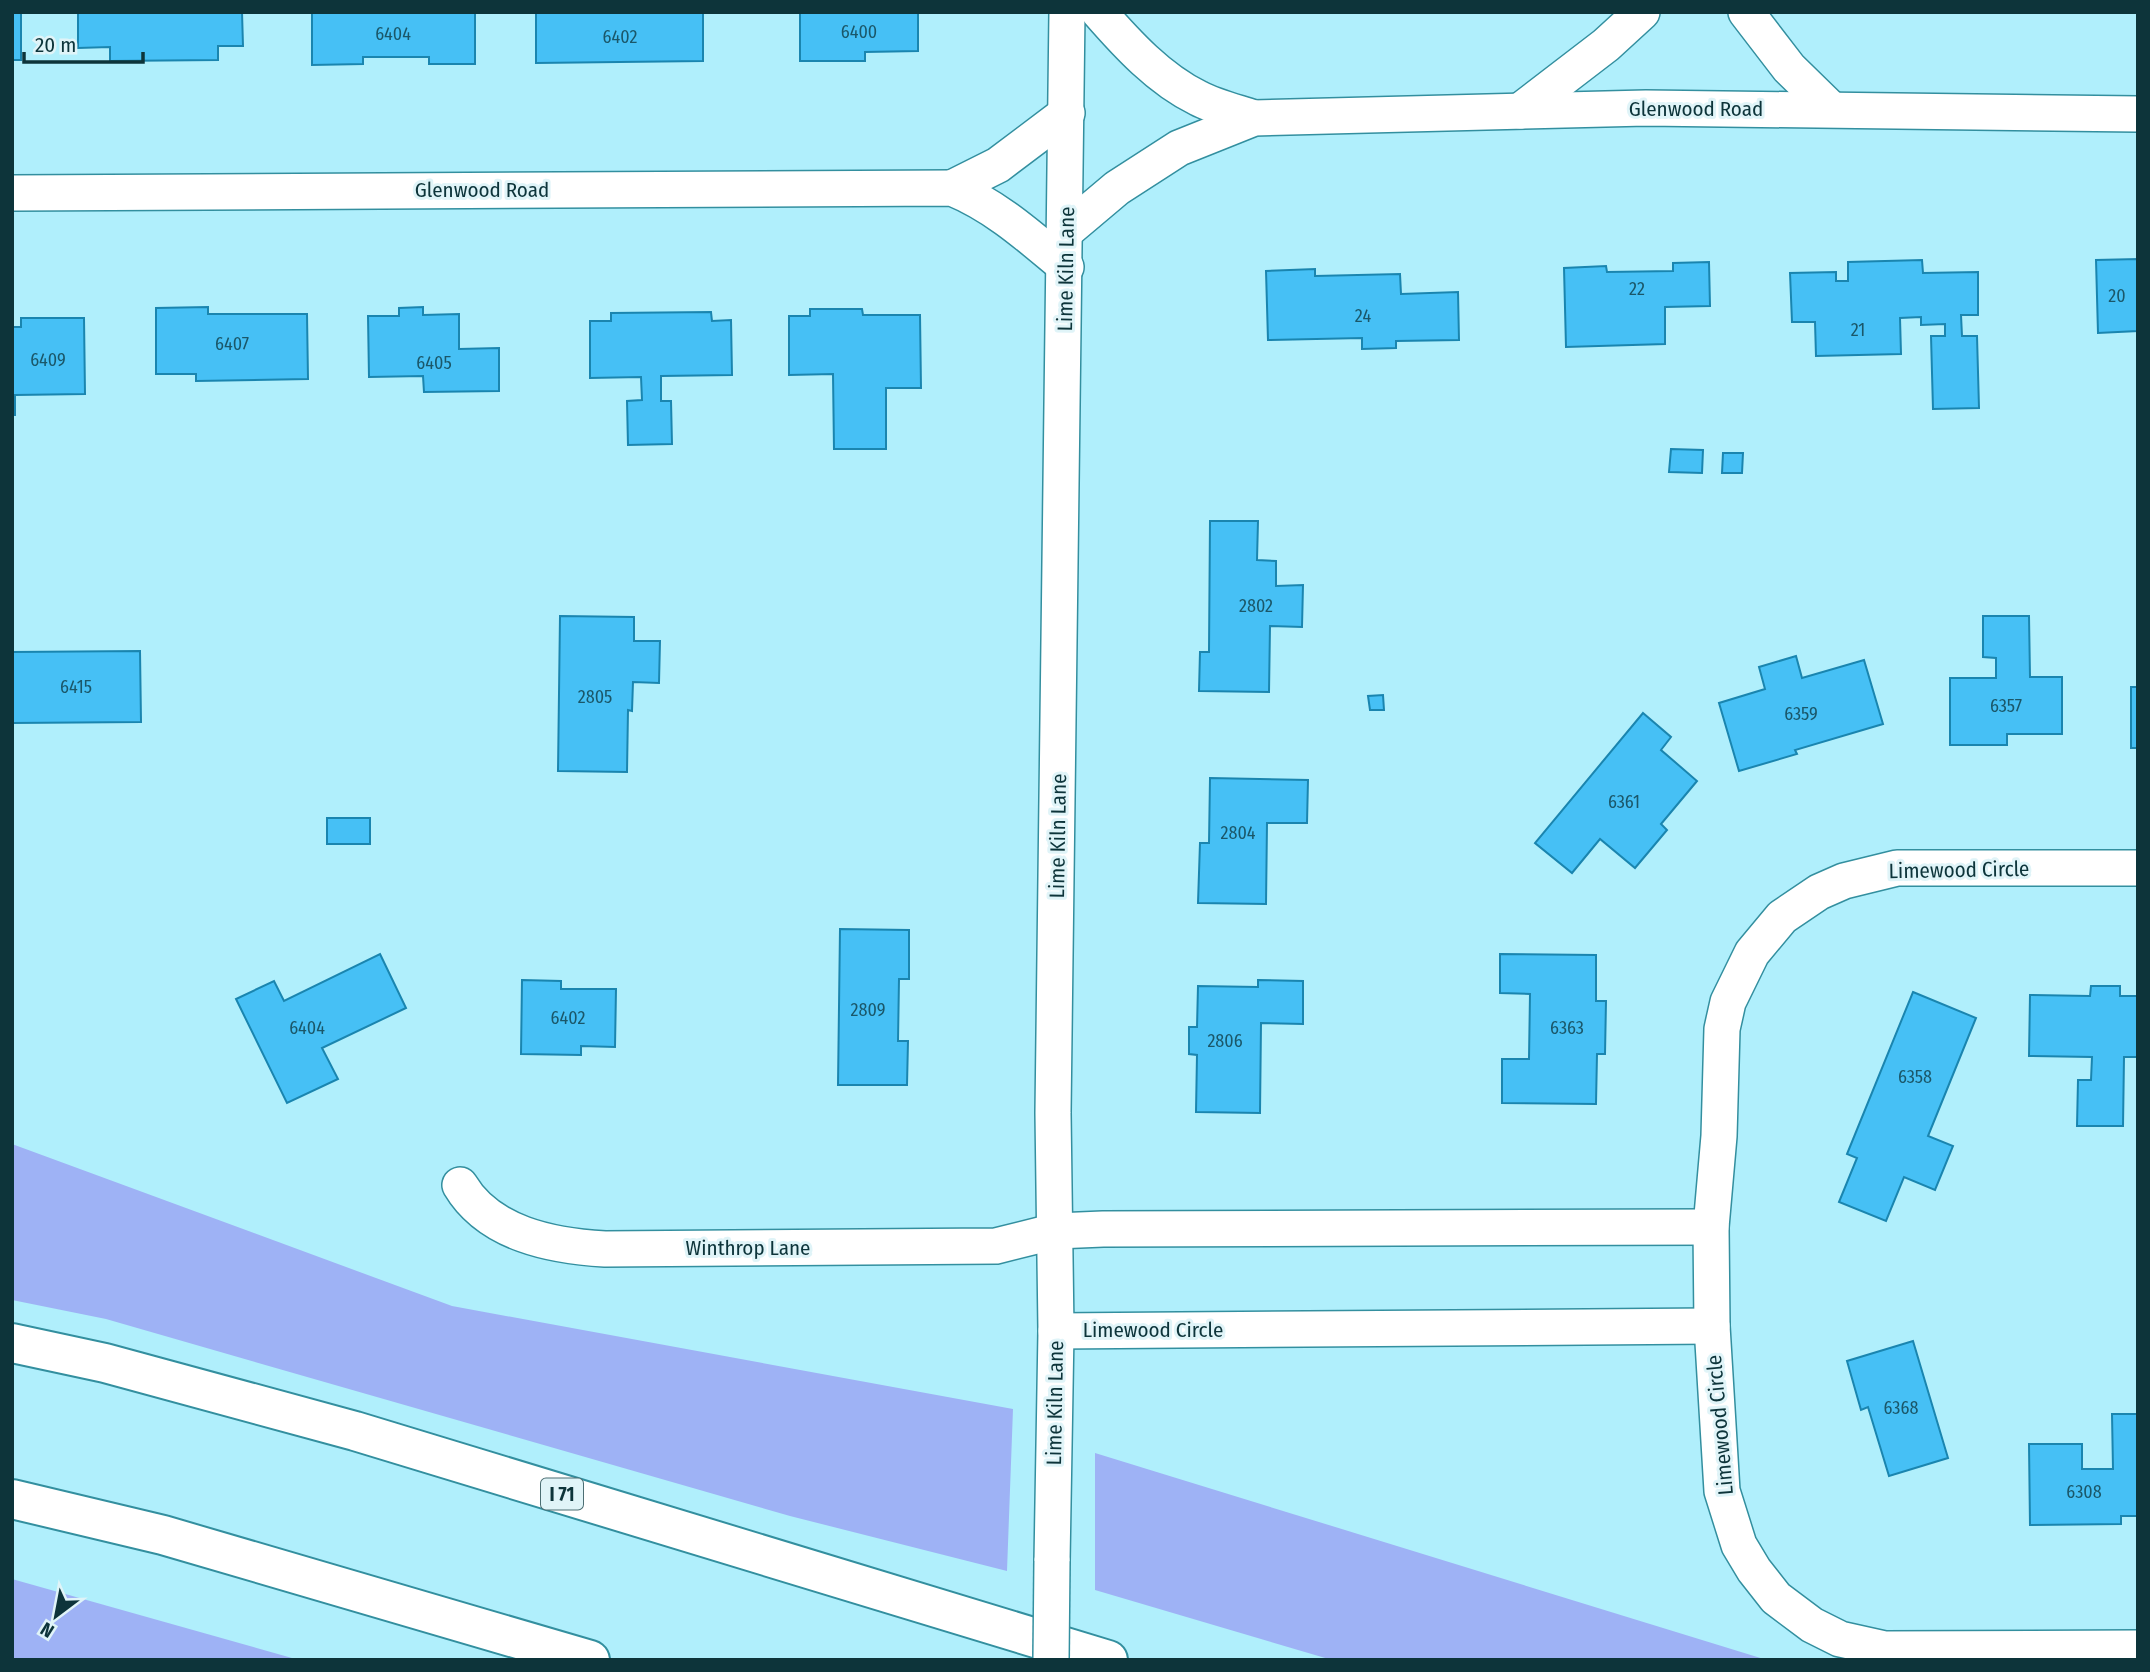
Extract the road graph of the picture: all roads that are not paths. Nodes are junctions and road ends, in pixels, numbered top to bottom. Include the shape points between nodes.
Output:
1 (1067, 12) edge
2 (1099, 12) edge
3 (1642, 12) edge
4 (1746, 12) edge
5 (1830, 109) junction
6 (1520, 111) junction
7 (1068, 113) junction
8 (2138, 114) edge
9 (1254, 118) junction
10 (952, 188) junction
11 (12, 193) edge
12 (1066, 231) junction
13 (1066, 267) junction
14 (2138, 868) edge
15 (460, 1185) dead end
16 (1711, 1227) junction
17 (1056, 1231) junction
18 (1712, 1325) junction
19 (1056, 1331) junction
20 (12, 1343) edge
21 (12, 1499) edge
22 (2138, 1648) edge
23 (590, 1660) edge
24 (1051, 1660) edge
25 (1108, 1660) edge

1 - 7 street, Lime Kiln Lane
2 - 9 street, Glenwood Road via 1135,52 1174,83 1198,98
3 - 6 street
4 - 5 street via 1789,68
5 - 6 street, Glenwood Road
5 - 8 street, Glenwood Road
6 - 9 street, Glenwood Road
7 - 10 street, Glenwood Road via 998,165
7 - 12 street, Lime Kiln Lane
9 - 12 street, Glenwood Road via 1179,148 1117,188
10 - 11 street, Glenwood Road
10 - 13 street, Glenwood Road via 980,199
12 - 13 street, Lime Kiln Lane
13 - 17 street, Lime Kiln Lane via 1053,1113
14 - 16 street, Limewood Circle via 1897,868 1844,881 1782,917 1752,953 1728,1002
15 - 17 street, Winthrop Lane via 489,1219 571,1247 996,1246
16 - 17 street
16 - 18 street, Limewood Circle
17 - 19 street, Lime Kiln Lane
18 - 19 street, Limewood Circle
18 - 22 street, Limewood Circle via 1722,1491 1739,1545 1776,1598 1840,1639 1885,1649
19 - 24 street, Lime Kiln Lane, bridge
20 - 25 highway, I 71 via 105,1363 355,1431
21 - 23 highway via 163,1535

